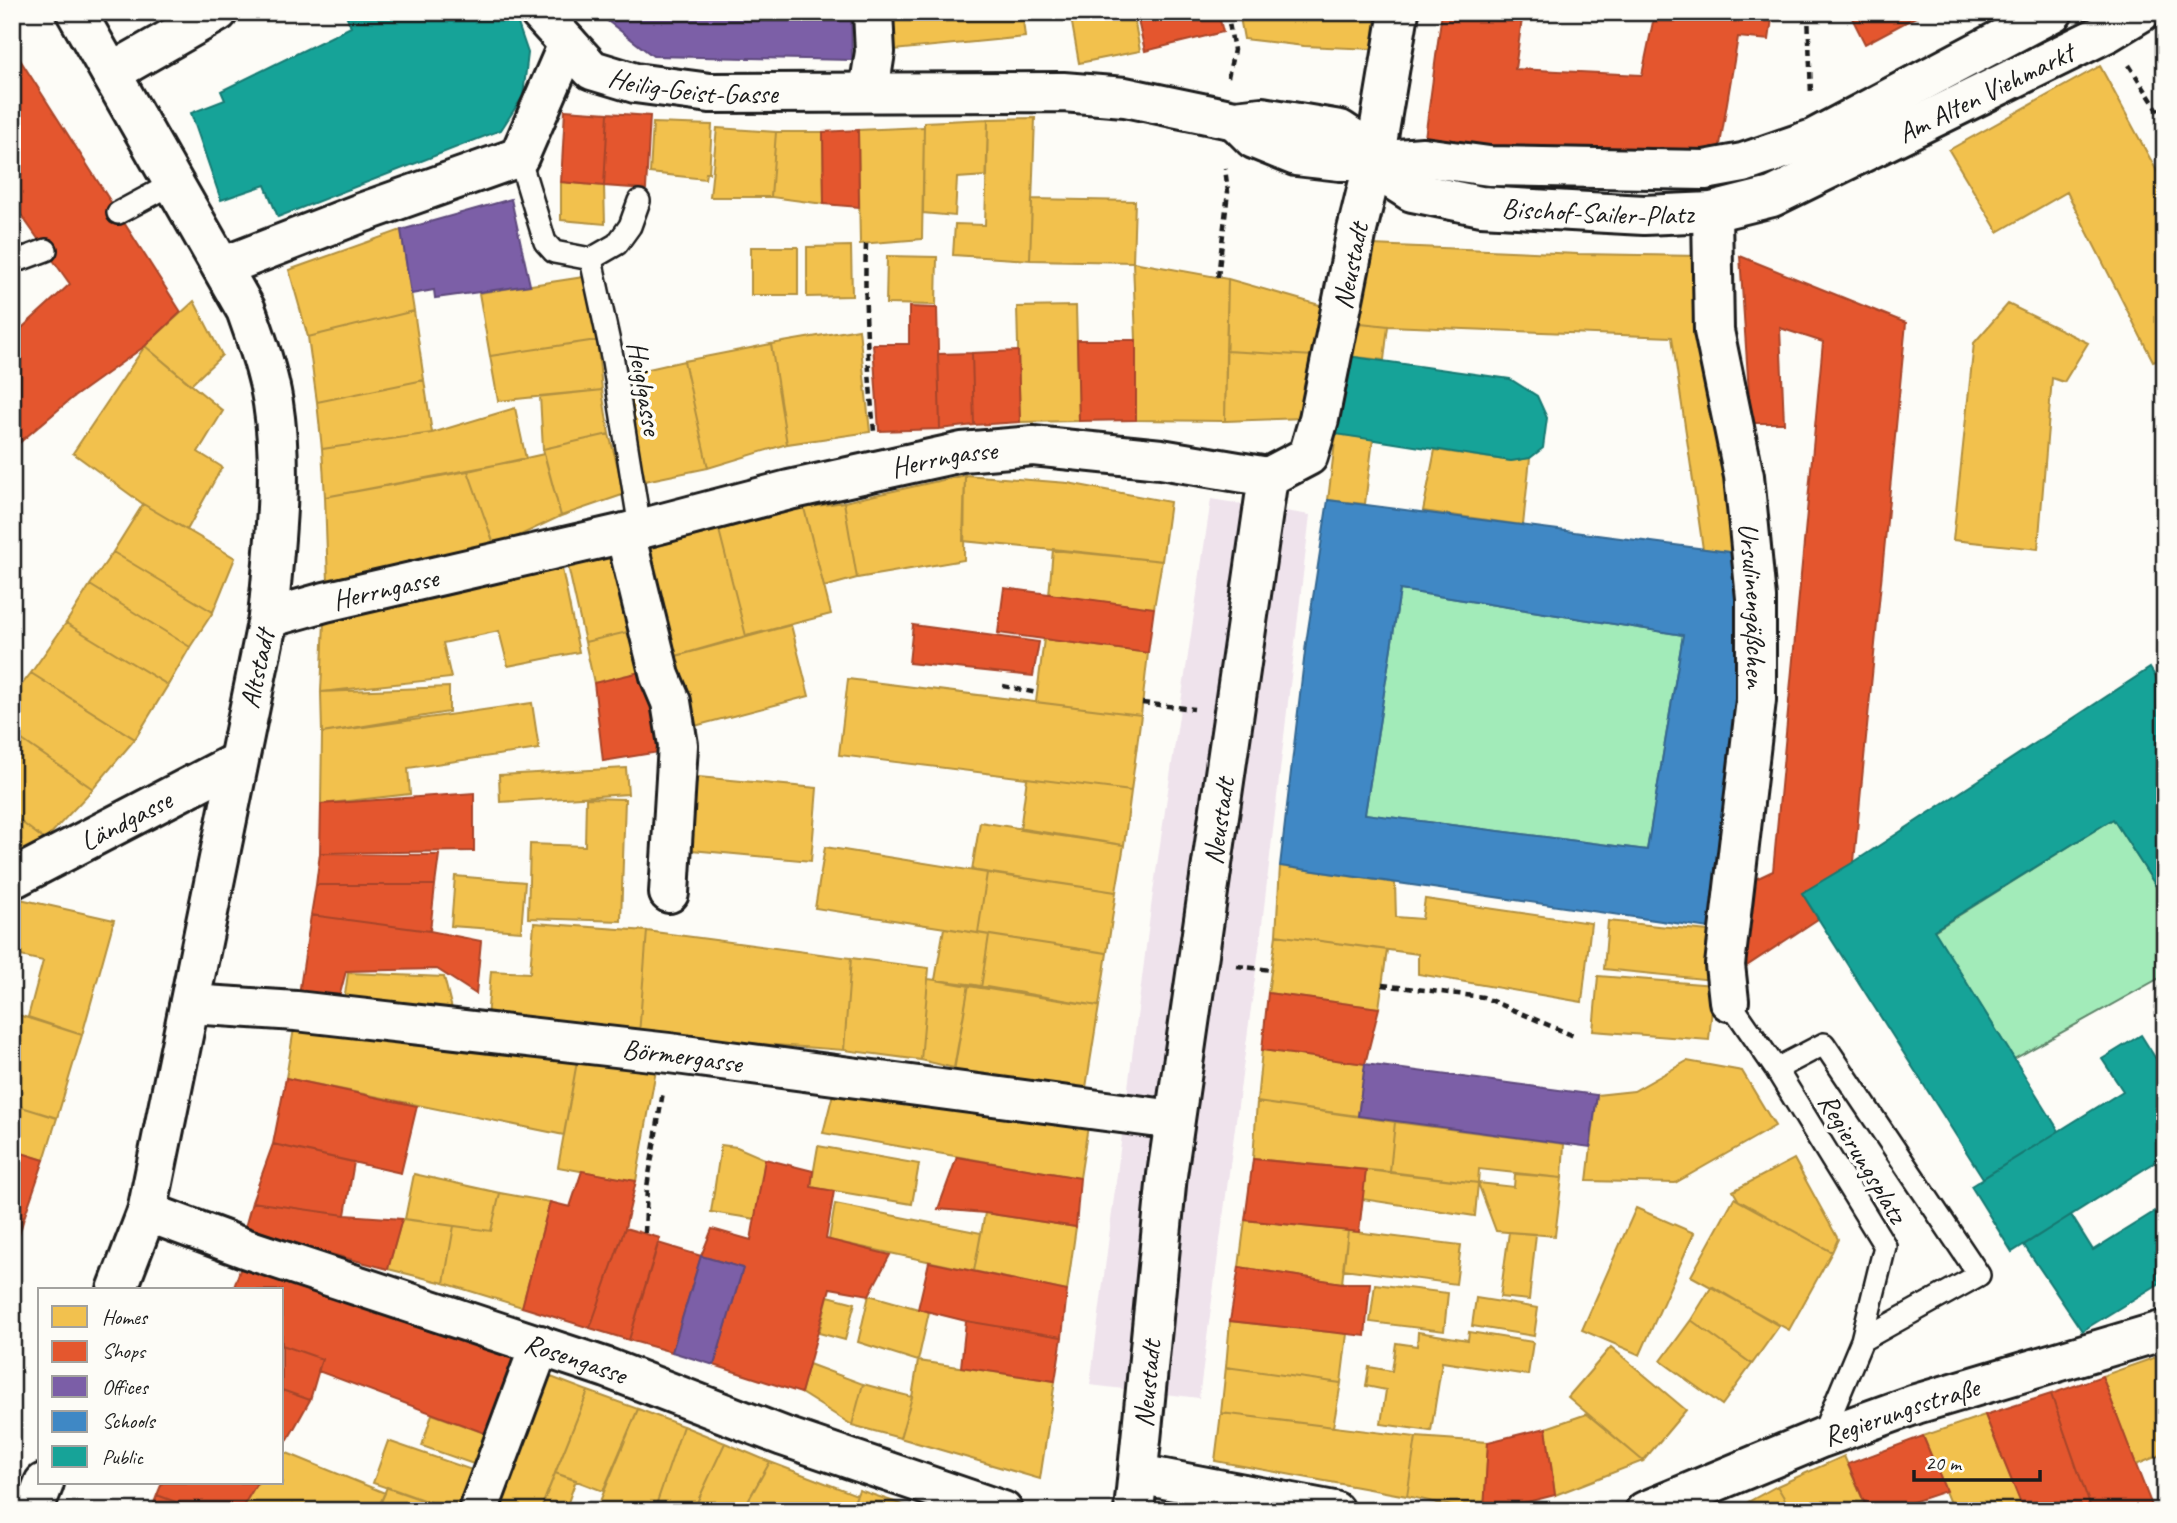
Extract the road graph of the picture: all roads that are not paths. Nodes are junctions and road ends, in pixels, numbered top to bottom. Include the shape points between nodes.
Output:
1 (76, 12) edge
2 (218, 12) edge
3 (539, 12) edge
4 (873, 12) edge
5 (1399, 12) edge
6 (2053, 12) edge
7 (2141, 12) edge
8 (568, 44) junction
9 (110, 73) junction
10 (869, 91) junction
11 (1063, 92) joint
12 (1820, 155) junction
13 (519, 157) junction
14 (1374, 161) junction
15 (172, 184) junction
16 (639, 201) dead end
17 (1712, 212) junction
18 (118, 213) dead end
19 (46, 250) dead end
20 (591, 258) junction
21 (22, 259) dead end
22 (222, 267) junction
23 (1268, 477) junction
24 (632, 531) junction
25 (268, 618) junction
26 (237, 762) junction
27 (12, 880) edge
28 (670, 893) dead end
29 (1730, 1001) joint
30 (191, 1004) junction
31 (1776, 1069) junction
32 (1174, 1120) junction
33 (147, 1212) junction
34 (118, 1288) edge
35 (2165, 1330) edge
36 (1862, 1340) junction
37 (540, 1345) junction
38 (1821, 1438) junction
39 (1138, 1474) junction
40 (44, 1484) edge
41 (33, 1511) edge
42 (478, 1511) edge
43 (1003, 1511) edge
44 (1134, 1511) edge
45 (1334, 1511) edge
46 (1645, 1511) edge

1 - 9 street, Altstadt
2 - 9 street
3 - 8 street, Heilig-Geist-Gasse
4 - 10 street via 875,52
5 - 14 street, Neustadt
6 - 12 street, Am Alten Viehmarkt
7 - 12 street, Am Alten Viehmarkt via 2108,32
8 - 10 street, Heilig-Geist-Gasse via 592,70 635,83 710,93
8 - 13 street
9 - 15 street, Altstadt
10 - 11 street, Heilig-Geist-Gasse
11 - 14 street, Bischof-Sailer-Platz via 1125,97 1227,118 1254,139 1296,156
12 - 14 street, Bischof-Sailer-Platz via 1705,170 1489,166 1423,157
12 - 17 street, Bischof-Sailer-Platz via 1773,197
13 - 20 lane via 545,242 554,252
13 - 22 street
14 - 17 street, Bischof-Sailer-Platz via 1412,192 1481,206 1644,215
14 - 23 street, Neustadt via 1308,456
15 - 18 lane
15 - 22 street, Altstadt
16 - 20 lane via 617,244
17 - 29 street, Ursulinengäßchen via 1714,331 1744,476 1756,598 1756,700 1725,965
19 - 21 lane
20 - 24 lane, Heiglgasse via 613,361
22 - 25 street, Altstadt via 246,310 273,405 278,474
23 - 24 street, Herrngasse via 1161,458 1033,446 962,452 789,489
23 - 32 street, Neustadt
24 - 25 street, Herrngasse
24 - 28 street via 678,744
25 - 26 street, Altstadt
26 - 27 street, Ländgasse
26 - 30 street, Altstadt
29 - 31 lane, Regierungsplatz
30 - 32 street, Börmergasse via 296,1011 669,1053
30 - 33 street, Altstadt
31 - 36 lane, Regierungsplatz via 1885,1246
31 - 36 lane via 1824,1044 1979,1275
32 - 39 street, Neustadt
33 - 34 street, Altstadt
33 - 37 street, Rosengasse
35 - 38 street, Regierungsstraße via 1916,1404
36 - 38 lane, Regierungsplatz
37 - 42 street
37 - 43 street, Rosengasse via 783,1436
38 - 46 street, Regierungsstraße
39 - 44 street, Neustadt
39 - 45 street
40 - 41 street

